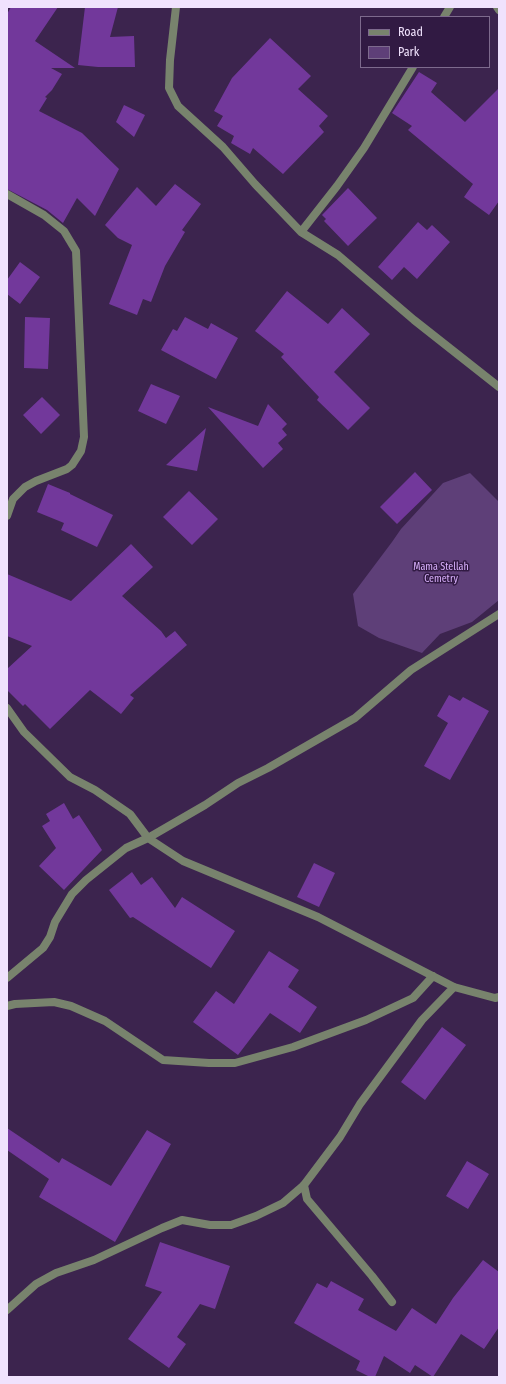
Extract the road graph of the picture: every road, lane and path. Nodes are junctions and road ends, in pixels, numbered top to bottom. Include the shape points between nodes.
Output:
1 (176, 7) edge
2 (450, 7) edge
3 (497, 7) edge
4 (499, 10) edge
5 (445, 16) edge
6 (412, 68) edge
7 (7, 194) edge
8 (300, 232) junction
9 (499, 387) edge
10 (7, 516) edge
11 (499, 614) edge
12 (7, 708) edge
13 (148, 838) junction
14 (433, 976) junction
15 (7, 978) edge
16 (454, 987) junction
17 (499, 997) edge
18 (7, 1006) edge
19 (304, 1185) junction
20 (392, 1302) dead end
21 (7, 1310) edge

1 - 8 street via 169,88 178,106 223,147
2 - 5 street
3 - 4 street
6 - 8 street via 364,148
7 - 10 street via 44,215 64,231 76,251 84,437 81,451 72,465 25,487 13,500
8 - 9 street via 338,255 414,320
11 - 13 street via 411,670 355,718 238,783
12 - 13 street via 24,732 70,777 95,790 130,814
13 - 14 street via 183,861 318,917
13 - 15 street via 126,848 86,880 72,894 43,948
14 - 16 street
14 - 18 street via 413,998 366,1020 293,1047 235,1063 163,1060 105,1021 72,1006 54,1002
16 - 17 street
16 - 19 street via 422,1020
19 - 20 street via 307,1199
19 - 21 street via 283,1203 232,1225 210,1226 182,1220 162,1228 94,1260 56,1273 36,1284

